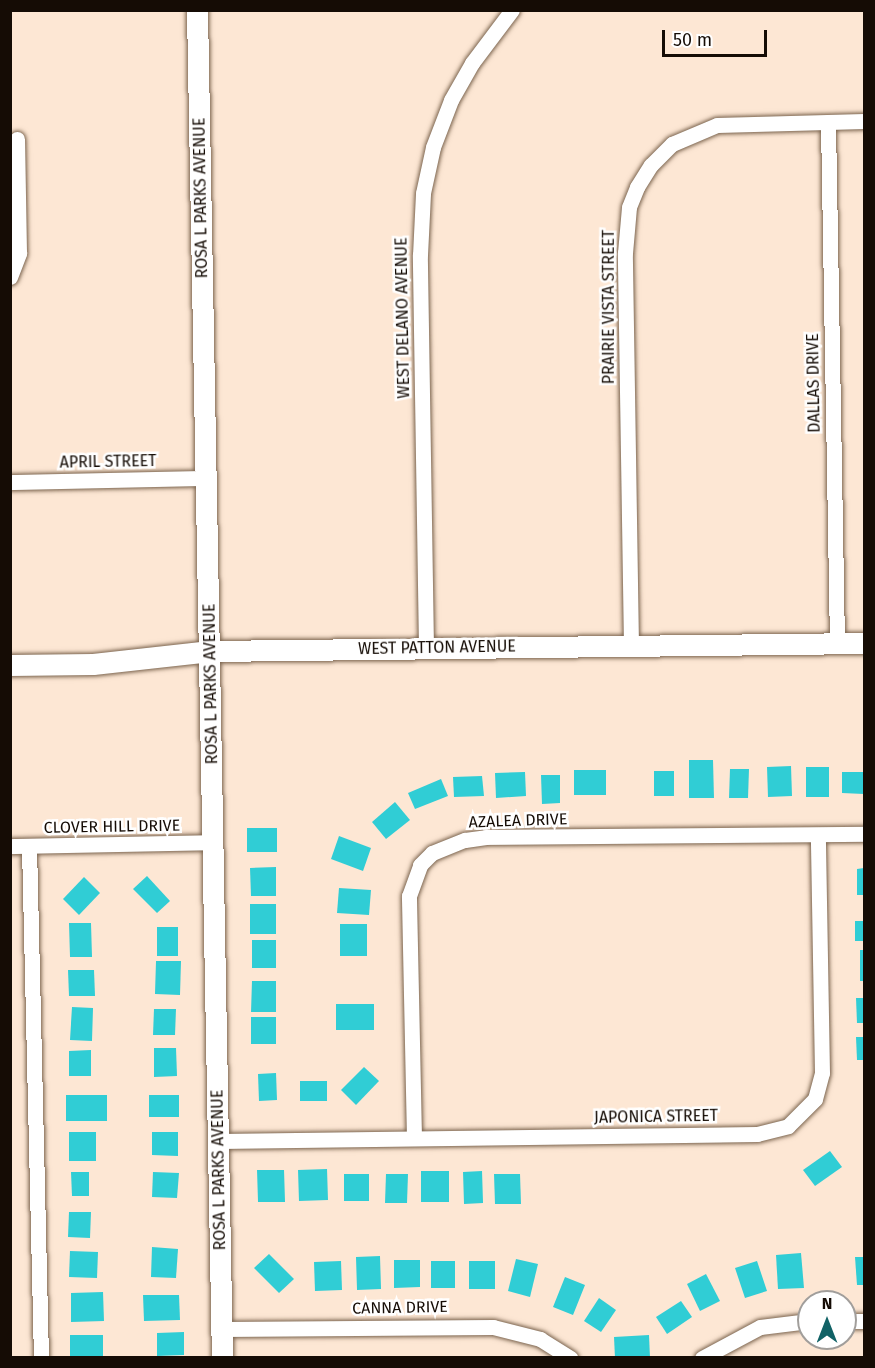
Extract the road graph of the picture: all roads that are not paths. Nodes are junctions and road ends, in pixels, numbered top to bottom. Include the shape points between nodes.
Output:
1 (197, 10) edge
2 (509, 11) edge
3 (864, 121) edge
4 (828, 122) junction
5 (17, 139) dead end
6 (10, 277) edge
7 (206, 478) junction
8 (10, 482) edge
9 (837, 643) junction
10 (864, 643) edge
11 (631, 646) junction
12 (426, 648) junction
13 (210, 651) junction
14 (10, 665) edge
15 (864, 834) edge
16 (818, 835) junction
17 (214, 842) junction
18 (10, 846) edge
19 (29, 846) junction
20 (414, 1138) junction
21 (219, 1141) junction
22 (797, 1322) edge
23 (222, 1329) junction
24 (41, 1358) edge
25 (222, 1358) edge
26 (570, 1358) edge
27 (702, 1358) edge

1 - 7 street, ROSA L PARKS AVENUE
2 - 12 street, WEST DELANO AVENUE via 451,100 433,147 423,193 420,255
3 - 4 street, PRAIRIE VISTA STREET
4 - 9 street, DALLAS DRIVE
4 - 11 street, PRAIRIE VISTA STREET via 735,123 696,131 672,144 651,165 629,207 625,253
5 - 6 street via 19,253
7 - 8 street, APRIL STREET
7 - 13 street, ROSA L PARKS AVENUE
9 - 10 street, WEST PATTON AVENUE
9 - 11 street, WEST PATTON AVENUE
11 - 12 street, WEST PATTON AVENUE
12 - 13 street, WEST PATTON AVENUE
13 - 14 street, WEST PATTON AVENUE via 93,664
13 - 17 street, ROSA L PARKS AVENUE
15 - 16 street, AZALEA DRIVE
16 - 20 street, JAPONICA STREET via 822,1073 815,1099 797,1120 778,1130 757,1134
16 - 20 street, AZALEA DRIVE via 486,837 465,840 432,853 420,865 409,896
17 - 19 street, CLOVER HILL DRIVE
17 - 21 street, ROSA L PARKS AVENUE
18 - 19 street, CLOVER HILL DRIVE
19 - 24 street
20 - 21 street, JAPONICA STREET
21 - 23 street, ROSA L PARKS AVENUE
22 - 27 street via 760,1327
23 - 25 street, ROSA L PARKS AVENUE
23 - 26 street, CANNA DRIVE via 493,1327 540,1339

